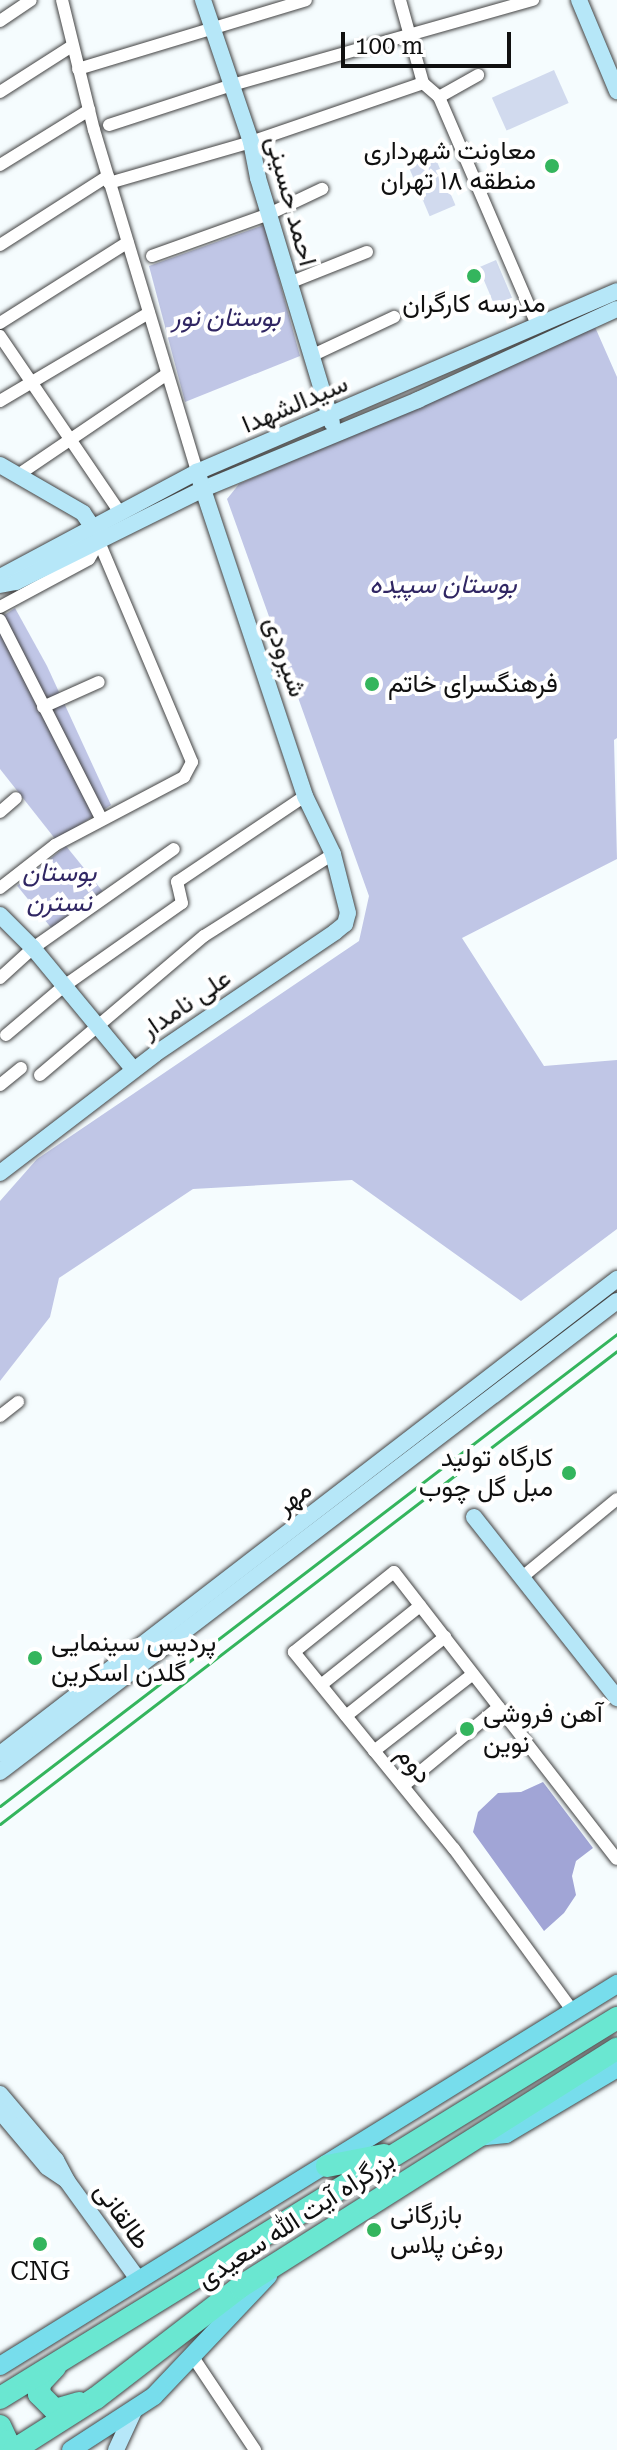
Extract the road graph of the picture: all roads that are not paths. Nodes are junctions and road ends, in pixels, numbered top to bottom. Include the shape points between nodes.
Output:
1 (31, 0) edge
2 (62, 0) edge
3 (203, 0) edge
4 (306, 0) edge
5 (400, 0) edge
6 (533, 0) edge
7 (585, 1) edge
8 (0, 21) edge
9 (212, 27) junction
10 (411, 34) junction
11 (72, 46) junction
12 (78, 69) junction
13 (478, 75) dead end
14 (615, 80) edge
15 (423, 83) junction
16 (232, 85) junction
17 (0, 92) edge
18 (439, 97) junction
19 (89, 110) junction
20 (109, 125) dead end
21 (251, 142) junction
22 (0, 165) edge
23 (108, 179) junction
24 (322, 189) dead end
25 (269, 214) junction
26 (128, 242) junction
27 (0, 245) edge
28 (367, 252) dead end
29 (152, 256) dead end
30 (289, 283) junction
31 (617, 291) edge
32 (617, 309) edge
33 (149, 313) junction
34 (394, 317) dead end
35 (0, 323) edge
36 (537, 325) junction
37 (0, 336) edge
38 (545, 342) junction
39 (311, 356) junction
40 (167, 374) junction
41 (31, 382) junction
42 (0, 401) edge
43 (329, 415) junction
44 (336, 434) junction
45 (70, 440) junction
46 (0, 465) edge
47 (197, 472) junction
48 (18, 475) junction
49 (203, 489) junction
50 (121, 514) junction
51 (96, 535) junction
52 (0, 577) edge
53 (0, 585) edge
54 (0, 607) edge
55 (0, 620) edge
56 (99, 682) dead end
57 (43, 707) junction
58 (305, 796) junction
59 (16, 798) dead end
60 (0, 812) edge
61 (101, 818) junction
62 (174, 849) dead end
63 (333, 854) junction
64 (0, 888) edge
65 (0, 915) edge
66 (33, 948) junction
67 (0, 978) edge
68 (64, 986) junction
69 (99, 1026) junction
70 (6, 1035) dead end
71 (21, 1068) dead end
72 (134, 1070) junction
73 (40, 1075) dead end
74 (0, 1085) edge
75 (0, 1173) edge
76 (617, 1279) edge
77 (617, 1301) edge
78 (18, 1402) dead end
79 (0, 1416) edge
80 (617, 1499) edge
81 (474, 1517) dead end
82 (316, 1521) junction
83 (521, 1578) junction
84 (420, 1606) junction
85 (445, 1637) junction
86 (473, 1674) junction
87 (321, 1685) junction
88 (614, 1687) edge
89 (499, 1707) junction
90 (346, 1716) junction
91 (51, 1724) junction
92 (374, 1751) junction
93 (0, 1754) edge
94 (0, 1772) edge
95 (403, 1786) junction
96 (617, 1859) edge
97 (617, 1984) edge
98 (572, 2010) junction
99 (617, 2018) edge
100 (617, 2049) edge
101 (617, 2068) edge
102 (0, 2094) edge
103 (0, 2111) edge
104 (475, 2137) junction
105 (401, 2151) junction
106 (327, 2166) junction
107 (67, 2181) junction
108 (285, 2259) junction
109 (138, 2279) junction
110 (64, 2357) junction
111 (193, 2357) junction
112 (0, 2366) edge
113 (0, 2398) edge
114 (96, 2398) junction
115 (134, 2411) junction
116 (0, 2426) edge
117 (4, 2450) edge
118 (14, 2450) edge
119 (71, 2450) edge
120 (116, 2450) edge
121 (255, 2450) edge

1 - 8 street
2 - 11 street
3 - 9 street, احمد حسینی
4 - 9 street
5 - 10 street
6 - 10 street
7 - 14 street
9 - 12 street
9 - 16 street, احمد حسینی
10 - 15 street
10 - 16 street
11 - 12 street
11 - 17 street
12 - 19 street
13 - 18 street
15 - 18 street
15 - 21 street
16 - 20 street
16 - 21 street, احمد حسینی
18 - 36 street
19 - 22 street
19 - 23 street
21 - 23 street
21 - 25 street, احمد حسینی
23 - 26 street
23 - 27 street
24 - 25 street
25 - 29 street
25 - 30 street, احمد حسینی
26 - 33 street
26 - 35 street
28 - 30 street
30 - 39 street, احمد حسینی
31 - 36 street, سیدالشهدا
32 - 38 street, سیدالشهدا
33 - 40 street
33 - 41 street
34 - 39 street
36 - 38 street
36 - 43 street, سیدالشهدا
37 - 41 street
38 - 44 street, سیدالشهدا
39 - 43 street, احمد حسینی
40 - 45 street
40 - 47 street
41 - 42 street
41 - 45 street
43 - 44 street, احمد حسینی
43 - 47 street, سیدالشهدا
44 - 49 street, سیدالشهدا
45 - 48 street
45 - 50 street
46 - 48 street
47 - 49 street, شیرودی
47 - 50 street, سیدالشهدا
48 - 51 street via 83,513
49 - 51 street, سیدالشهدا
49 - 58 street, شیرودی
50 - 51 street, سیدالشهدا
51 - 52 street, سیدالشهدا
51 - 53 street, سیدالشهدا via 16,582
51 - 54 street via 89,559
51 - 61 street via 192,762 184,777
55 - 57 street
56 - 57 street
57 - 61 street
58 - 63 street, شیرودی
58 - 68 street via 177,882 182,903
59 - 60 street
61 - 64 street via 55,845
62 - 66 street
63 - 69 street via 204,936
63 - 72 street, علی نامدار via 348,913 345,924
65 - 66 street
66 - 67 street
66 - 68 street
68 - 69 street
68 - 70 street
69 - 72 street
69 - 73 street
71 - 74 street
72 - 75 street, علی نامدار
76 - 82 street, مهر
77 - 82 street, مهر
78 - 79 street
80 - 83 street
81 - 83 street
82 - 91 street, مهر
83 - 88 street
84 - 85 street
84 - 87 street
84 - 87 street, دوم via 394,1572 294,1652
85 - 86 street
85 - 90 street
86 - 89 street
86 - 92 street
87 - 90 street, دوم
89 - 95 street
89 - 96 street
90 - 92 street, دوم
91 - 93 street, مهر
91 - 94 street, مهر
92 - 95 street, دوم
95 - 98 street, دوم
97 - 98 main road
98 - 106 main road
99 - 105 highway, بزرگراه آیت الله سعیدی
100 - 104 highway, بزرگراه آیت الله سعیدی
101 - 104 main road via 506,2134
102 - 107 street, طالقانی via 56,2160
103 - 107 street, طالقانی via 47,2167
104 - 108 highway, بزرگراه آیت الله سعیدی
105 - 106 highway
105 - 110 highway, بزرگراه آیت الله سعیدی
106 - 109 main road
107 - 109 street, طالقانی
108 - 111 main road
108 - 114 highway, بزرگراه آیت الله سعیدی via 240,2287
109 - 112 main road
110 - 113 highway, بزرگراه آیت الله سعیدی
110 - 114 highway via 40,2383 46,2404 55,2410
111 - 115 main road
111 - 121 street
114 - 118 highway, بزرگراه آیت الله سعیدی
115 - 119 main road
115 - 120 street
116 - 117 highway via 7,2441

